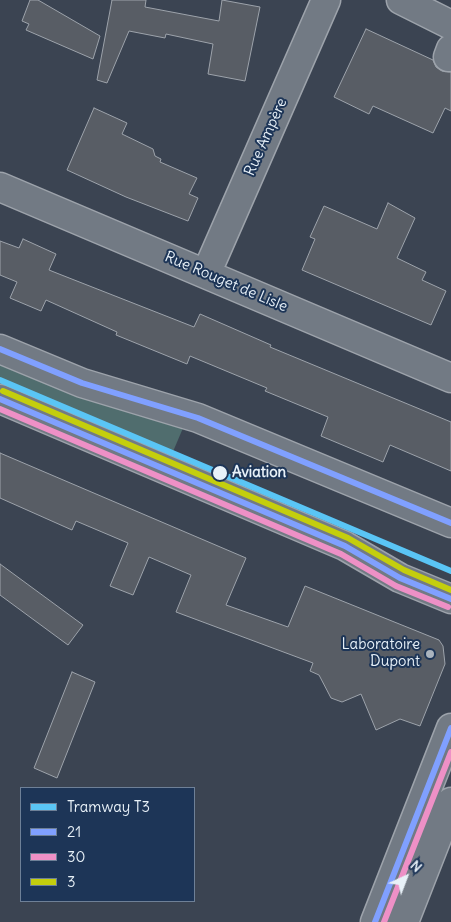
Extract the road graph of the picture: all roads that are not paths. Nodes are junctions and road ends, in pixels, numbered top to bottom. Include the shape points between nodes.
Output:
1 (326, 0) edge
2 (401, 0) edge
3 (451, 25) edge
4 (0, 187) edge
5 (206, 274) junction
6 (0, 349) edge
7 (451, 378) edge
8 (0, 399) edge
9 (451, 523) edge
10 (451, 599) edge
11 (451, 728) edge
12 (451, 802) edge
13 (375, 922) edge
14 (404, 922) edge

1 - 5 main road, Rue Ampère
2 - 3 main road
4 - 5 main road, Rue Rouget de Lisle
5 - 7 main road, Rue Rouget de Lisle
6 - 9 main road via 82,383 198,418
8 - 10 main road via 345,546 400,578
11 - 13 main road
12 - 14 main road

